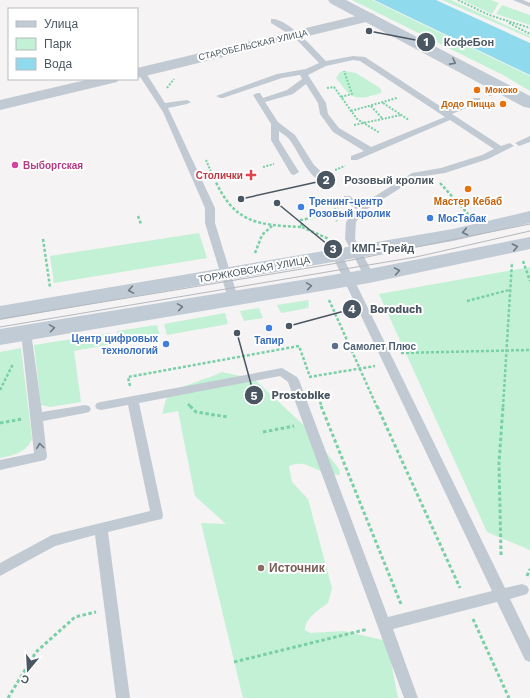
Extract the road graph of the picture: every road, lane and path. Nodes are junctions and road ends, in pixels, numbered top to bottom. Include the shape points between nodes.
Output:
1 (335, 0) edge
2 (458, 0) edge
3 (517, 0) edge
4 (530, 5) edge
5 (369, 17) junction
6 (274, 20) dead end
7 (504, 20) junction
8 (530, 28) edge
9 (530, 34) edge
10 (297, 35) junction
11 (324, 64) junction
12 (308, 71) junction
13 (139, 72) edge
14 (345, 72) dead end
15 (178, 74) dead end
16 (107, 80) edge
17 (306, 80) junction
18 (313, 91) junction
19 (412, 92) junction
20 (220, 96) dead end
21 (341, 97) junction
22 (477, 100) dead end
23 (187, 102) dead end
24 (383, 103) junction
25 (530, 103) edge
26 (177, 104) junction
27 (0, 105) edge
28 (163, 106) junction
29 (371, 106) junction
30 (351, 110) junction
31 (401, 115) junction
32 (448, 115) junction
33 (382, 118) junction
34 (363, 122) junction
35 (275, 124) junction
36 (424, 128) junction
37 (339, 132) junction
38 (530, 139) edge
39 (394, 141) junction
40 (519, 143) dead end
41 (510, 146) dead end
42 (500, 148) junction
43 (371, 151) junction
44 (354, 158) joint
45 (205, 159) dead end
46 (294, 172) dead end
47 (430, 173) junction
48 (225, 174) dead end
49 (214, 176) junction
50 (323, 178) joint
51 (345, 201) joint
52 (361, 209) junction
53 (138, 216) dead end
54 (472, 217) dead end
55 (530, 217) edge
56 (141, 224) dead end
57 (272, 226) junction
58 (302, 227) junction
59 (43, 239) dead end
60 (336, 248) junction
61 (357, 251) junction
62 (526, 252) edge
63 (254, 256) dead end
64 (512, 262) dead end
65 (225, 274) junction
66 (369, 276) junction
67 (349, 279) junction
68 (530, 281) edge
69 (50, 288) dead end
70 (509, 290) junction
71 (326, 294) dead end
72 (234, 298) junction
73 (467, 301) dead end
74 (0, 313) edge
75 (26, 332) junction
76 (0, 337) edge
77 (530, 350) edge
78 (505, 351) junction
79 (384, 353) junction
80 (29, 354) junction
81 (360, 368) junction
82 (310, 377) junction
83 (293, 380) junction
84 (313, 384) dead end
85 (0, 390) edge
86 (175, 392) junction
87 (319, 399) dead end
88 (133, 400) junction
89 (101, 406) dead end
90 (85, 409) dead end
91 (228, 417) dead end
92 (36, 418) junction
93 (0, 423) edge
94 (309, 424) junction
95 (262, 432) dead end
96 (0, 465) edge
97 (101, 528) junction
98 (501, 556) dead end
99 (0, 570) edge
100 (522, 590) dead end
101 (501, 595) junction
102 (467, 604) junction
103 (111, 608) junction
104 (407, 619) junction
105 (384, 625) junction
106 (530, 655) edge
107 (234, 662) dead end
108 (8, 698) edge
109 (123, 698) edge
110 (411, 698) edge
111 (510, 698) edge

1 - 5 main road
2 - 7 path
3 - 4 lane
5 - 10 street, СТАРОБЕЛЬСКАЯ УЛИЦА
5 -> 25 main road via 496,91
6 - 10 lane
7 - 8 path
7 - 9 path
10 - 11 lane
10 - 13 street, СТАРОБЕЛЬСКАЯ УЛИЦА
11 - 12 lane
11 - 19 lane via 353,58 362,59
12 - 17 lane via 304,75
12 - 20 lane via 280,76
13 - 28 lane
14 - 21 path via 352,94
15 - 26 path via 165,90
16 - 27 street
17 - 18 lane
17 - 35 lane via 290,92 259,98
18 - 21 path via 334,87
18 - 37 lane via 322,103 324,114
19 - 24 path
19 - 32 lane
21 - 30 path
22 - 32 lane
23 - 26 lane
24 - 29 path
24 - 31 path
26 - 28 lane
28 - 65 lane via 210,208 210,222
29 - 30 path
29 - 33 path
30 - 34 path via 357,119
31 - 33 path
31 - 36 path
32 - 36 lane
32 - 42 lane
33 - 34 path
34 - 37 path
34 - 39 path
35 - 46 lane via 275,140
35 - 50 lane via 292,137 311,167
36 - 39 lane
37 - 43 lane
38 - 40 lane
39 - 43 lane
41 - 42 lane
42 - 47 lane via 478,159
43 - 44 lane
44 - 50 path
45 - 49 path
47 - 52 lane via 415,175
47 - 54 path
48 - 49 path
49 - 57 path via 229,205 248,218
51 - 52 lane
51 - 58 path via 331,212 301,220
52 - 61 lane via 351,222 350,239
53 - 56 path
55 -> 61 main road, ТОРЖКОВСКАЯ УЛИЦА
57 - 58 path
57 - 63 path via 262,235
58 - 60 path
59 - 69 path
60 - 61 main road, ТОРЖКОВСКАЯ УЛИЦА
60 - 65 main road, ТОРЖКОВСКАЯ УЛИЦА
60 - 67 lane
61 - 66 lane
66 -> 62 main road
62 - 68 path
64 - 70 path
65 - 72 lane
65 -> 74 main road, ТОРЖКОВСКАЯ УЛИЦА
66 - 67 main road
72 -> 67 main road
67 - 79 lane
70 - 73 path
70 - 78 path
71 - 81 path
75 -> 72 main road
75 - 76 main road
75 - 80 lane
77 - 78 path
78 - 79 path
78 - 98 path via 499,464
79 - 101 lane
80 - 85 path via 16,358
80 - 92 lane
81 - 82 path
81 - 102 path
82 - 83 path
82 - 84 path
82 - 88 path via 299,346 128,376
83 - 86 lane via 282,372
83 - 94 lane
86 - 88 lane
86 - 91 path via 196,412
87 - 104 path
88 - 89 lane
88 - 97 lane via 157,515
90 - 92 lane
92 - 93 path
96 -> 92 lane via 41,457
94 - 95 path
94 - 105 lane
97 - 99 lane via 52,541
97 - 103 lane
100 - 101 lane
101 - 102 lane
101 - 106 lane
102 - 104 lane
102 - 111 path
103 - 108 path via 76,617 36,652
103 - 109 lane
104 - 105 lane
105 - 107 path
105 - 110 lane

